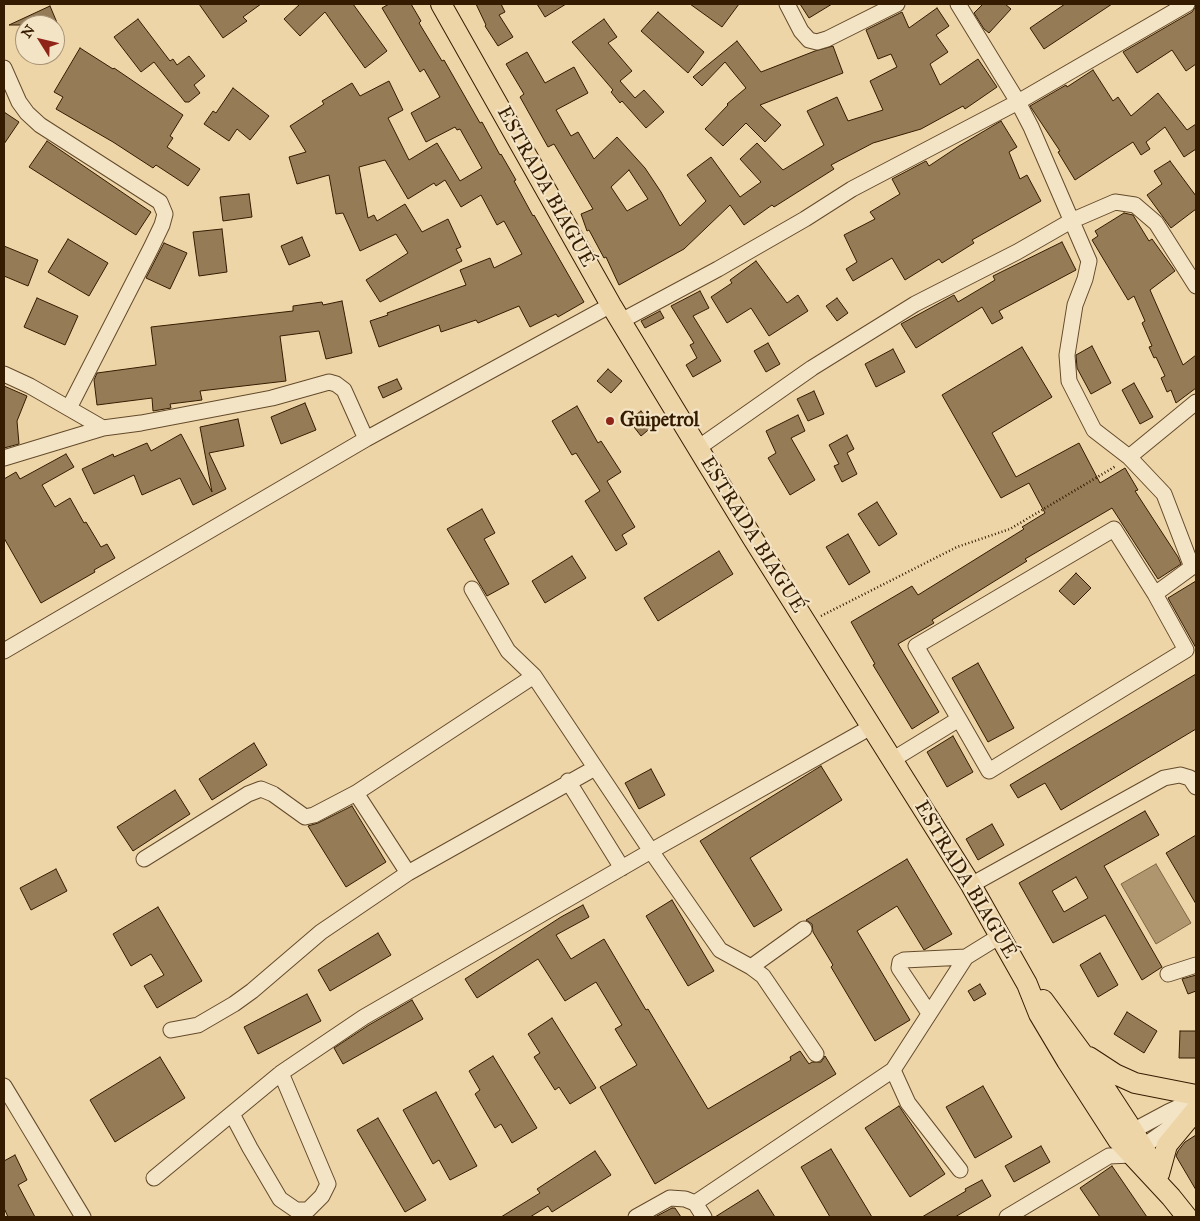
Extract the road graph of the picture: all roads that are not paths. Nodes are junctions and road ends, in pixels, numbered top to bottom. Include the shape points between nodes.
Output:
1 (441, 4) edge
2 (787, 4) edge
3 (897, 4) edge
4 (958, 4) edge
5 (1187, 4) edge
6 (4, 68) edge
7 (1018, 102) junction
8 (1071, 221) junction
9 (1196, 286) edge
10 (616, 313) junction
11 (4, 374) edge
12 (1196, 402) edge
13 (69, 408) junction
14 (103, 428) junction
15 (366, 439) junction
16 (698, 448) junction
17 (1129, 457) junction
18 (4, 458) edge
19 (472, 589) dead end
20 (1155, 594) junction
21 (4, 651) edge
22 (534, 676) junction
23 (959, 719) junction
24 (871, 728) junction
25 (892, 760) junction
26 (595, 768) junction
27 (568, 781) junction
28 (1196, 787) edge
29 (356, 793) junction
30 (651, 851) junction
31 (144, 859) dead end
32 (622, 868) junction
33 (408, 873) junction
34 (971, 885) junction
35 (804, 928) dead end
36 (1000, 936) junction
37 (966, 957) junction
38 (1196, 965) edge
39 (751, 967) junction
40 (1168, 974) dead end
41 (1027, 984) junction
42 (929, 1013) junction
43 (171, 1030) dead end
44 (1082, 1053) junction
45 (816, 1054) dead end
46 (893, 1070) junction
47 (281, 1073) junction
48 (4, 1086) edge
49 (1196, 1104) edge
50 (232, 1114) junction
51 (1120, 1142) junction
52 (1137, 1151) junction
53 (960, 1170) dead end
54 (1159, 1174) junction
55 (154, 1178) dead end
56 (1171, 1197) junction
57 (694, 1203) junction
58 (83, 1217) edge
59 (636, 1217) edge
60 (704, 1217) edge
61 (1007, 1217) edge
62 (1187, 1217) edge

1 - 10 main road, ESTRADA BIAGUÉ
2 - 3 street via 801,31 809,40 817,42
4 - 7 street
5 - 7 street
6 - 13 street via 19,102 40,125 160,202 165,214 151,248
7 - 8 street
7 - 10 street via 852,189 718,269
8 - 9 street via 1115,202 1135,205 1156,223
8 - 16 street via 907,309 812,368
8 - 17 street via 1089,261 1086,279 1075,305 1067,355 1069,381 1094,430
10 - 15 street
10 - 16 main road, ESTRADA BIAGUÉ
11 - 13 street
12 - 17 street
13 - 14 street
14 - 15 street via 272,398 328,382 344,390
14 - 18 street
15 - 21 street
16 - 24 main road, ESTRADA BIAGUÉ
17 - 20 street via 1164,494 1192,567
19 - 22 street via 508,651
20 - 23 street via 1186,650 989,770
20 - 23 street via 1114,529 916,646
22 - 26 street
22 - 29 street
23 - 25 street
24 - 25 main road, ESTRADA BIAGUÉ
24 - 30 street
25 - 34 main road, ESTRADA BIAGUÉ
26 - 27 street
26 - 30 street
27 - 32 street
27 - 33 street
28 - 34 street via 1190,778 1180,775 1164,778
29 - 31 street via 305,817 274,794 261,789
29 - 33 street
30 - 32 street
30 - 39 street via 720,950
32 - 47 street via 372,1013
33 - 43 street via 321,932 234,1004 198,1025
34 - 36 main road, ESTRADA BIAGUÉ
35 - 39 street
36 - 37 street
36 - 41 main road, ESTRADA BIAGUÉ
37 - 42 street
37 - 42 street via 904,960 899,965
38 - 40 street
39 - 45 street via 763,976
41 - 44 main road, ESTRADA BIAGUÉ via 1048,1006
41 - 51 main road, ESTRADA BIAGUÉ via 1039,1014
42 - 46 street
44 - 49 main road via 1135,1083
44 - 51 main road, ESTRADA BIAGUÉ
46 - 53 street via 908,1103
46 - 57 street
47 - 50 street
47 - 50 street via 328,1184 322,1196 308,1210 296,1210 280,1199
48 - 58 street
49 - 51 street via 1168,1112
49 - 52 street
49 - 54 main road via 1168,1145
50 - 55 street
51 - 52 main road
51 - 61 street
52 - 54 main road
52 - 56 main road
54 - 56 main road
56 - 62 main road
57 - 59 street via 670,1198
57 - 60 street

